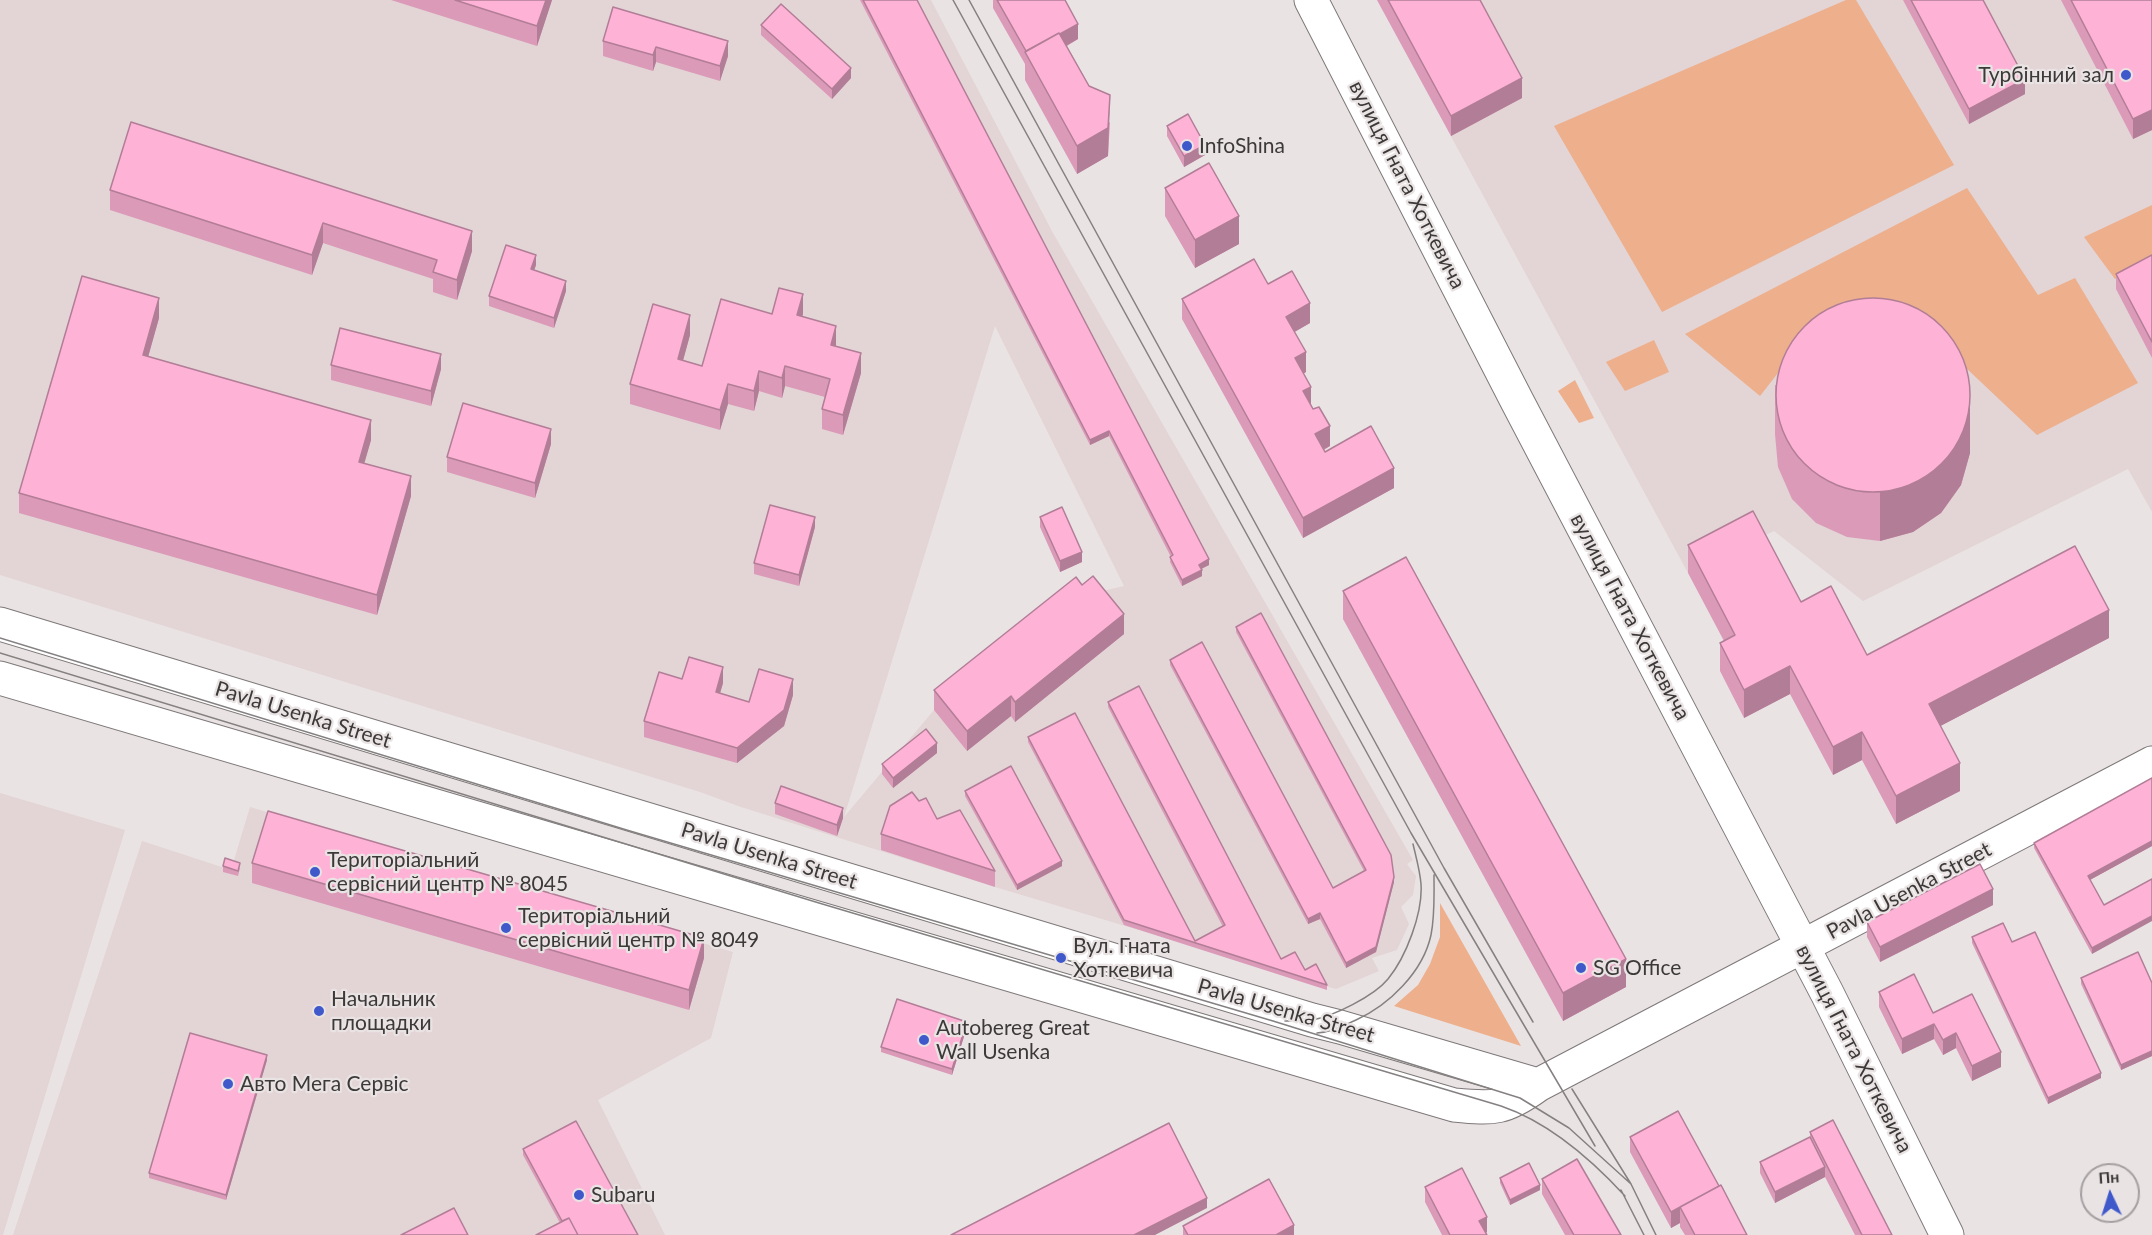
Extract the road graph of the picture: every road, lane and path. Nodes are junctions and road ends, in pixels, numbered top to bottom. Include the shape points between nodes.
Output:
1 (1311, 0) edge
2 (0, 624) edge
3 (0, 678) edge
4 (2152, 764) edge
5 (1802, 947) junction
6 (1538, 1085) junction
7 (1947, 1235) edge

1 - 5 street, вулиця Гната Хоткевича
2 - 6 street, Pavla Usenka Street
3 - 6 street, Pavla Usenka Street via 1454,1105 1510,1104
4 - 5 street, Pavla Usenka Street
5 - 6 street, Pavla Usenka Street
5 - 7 street, вулиця Гната Хоткевича

